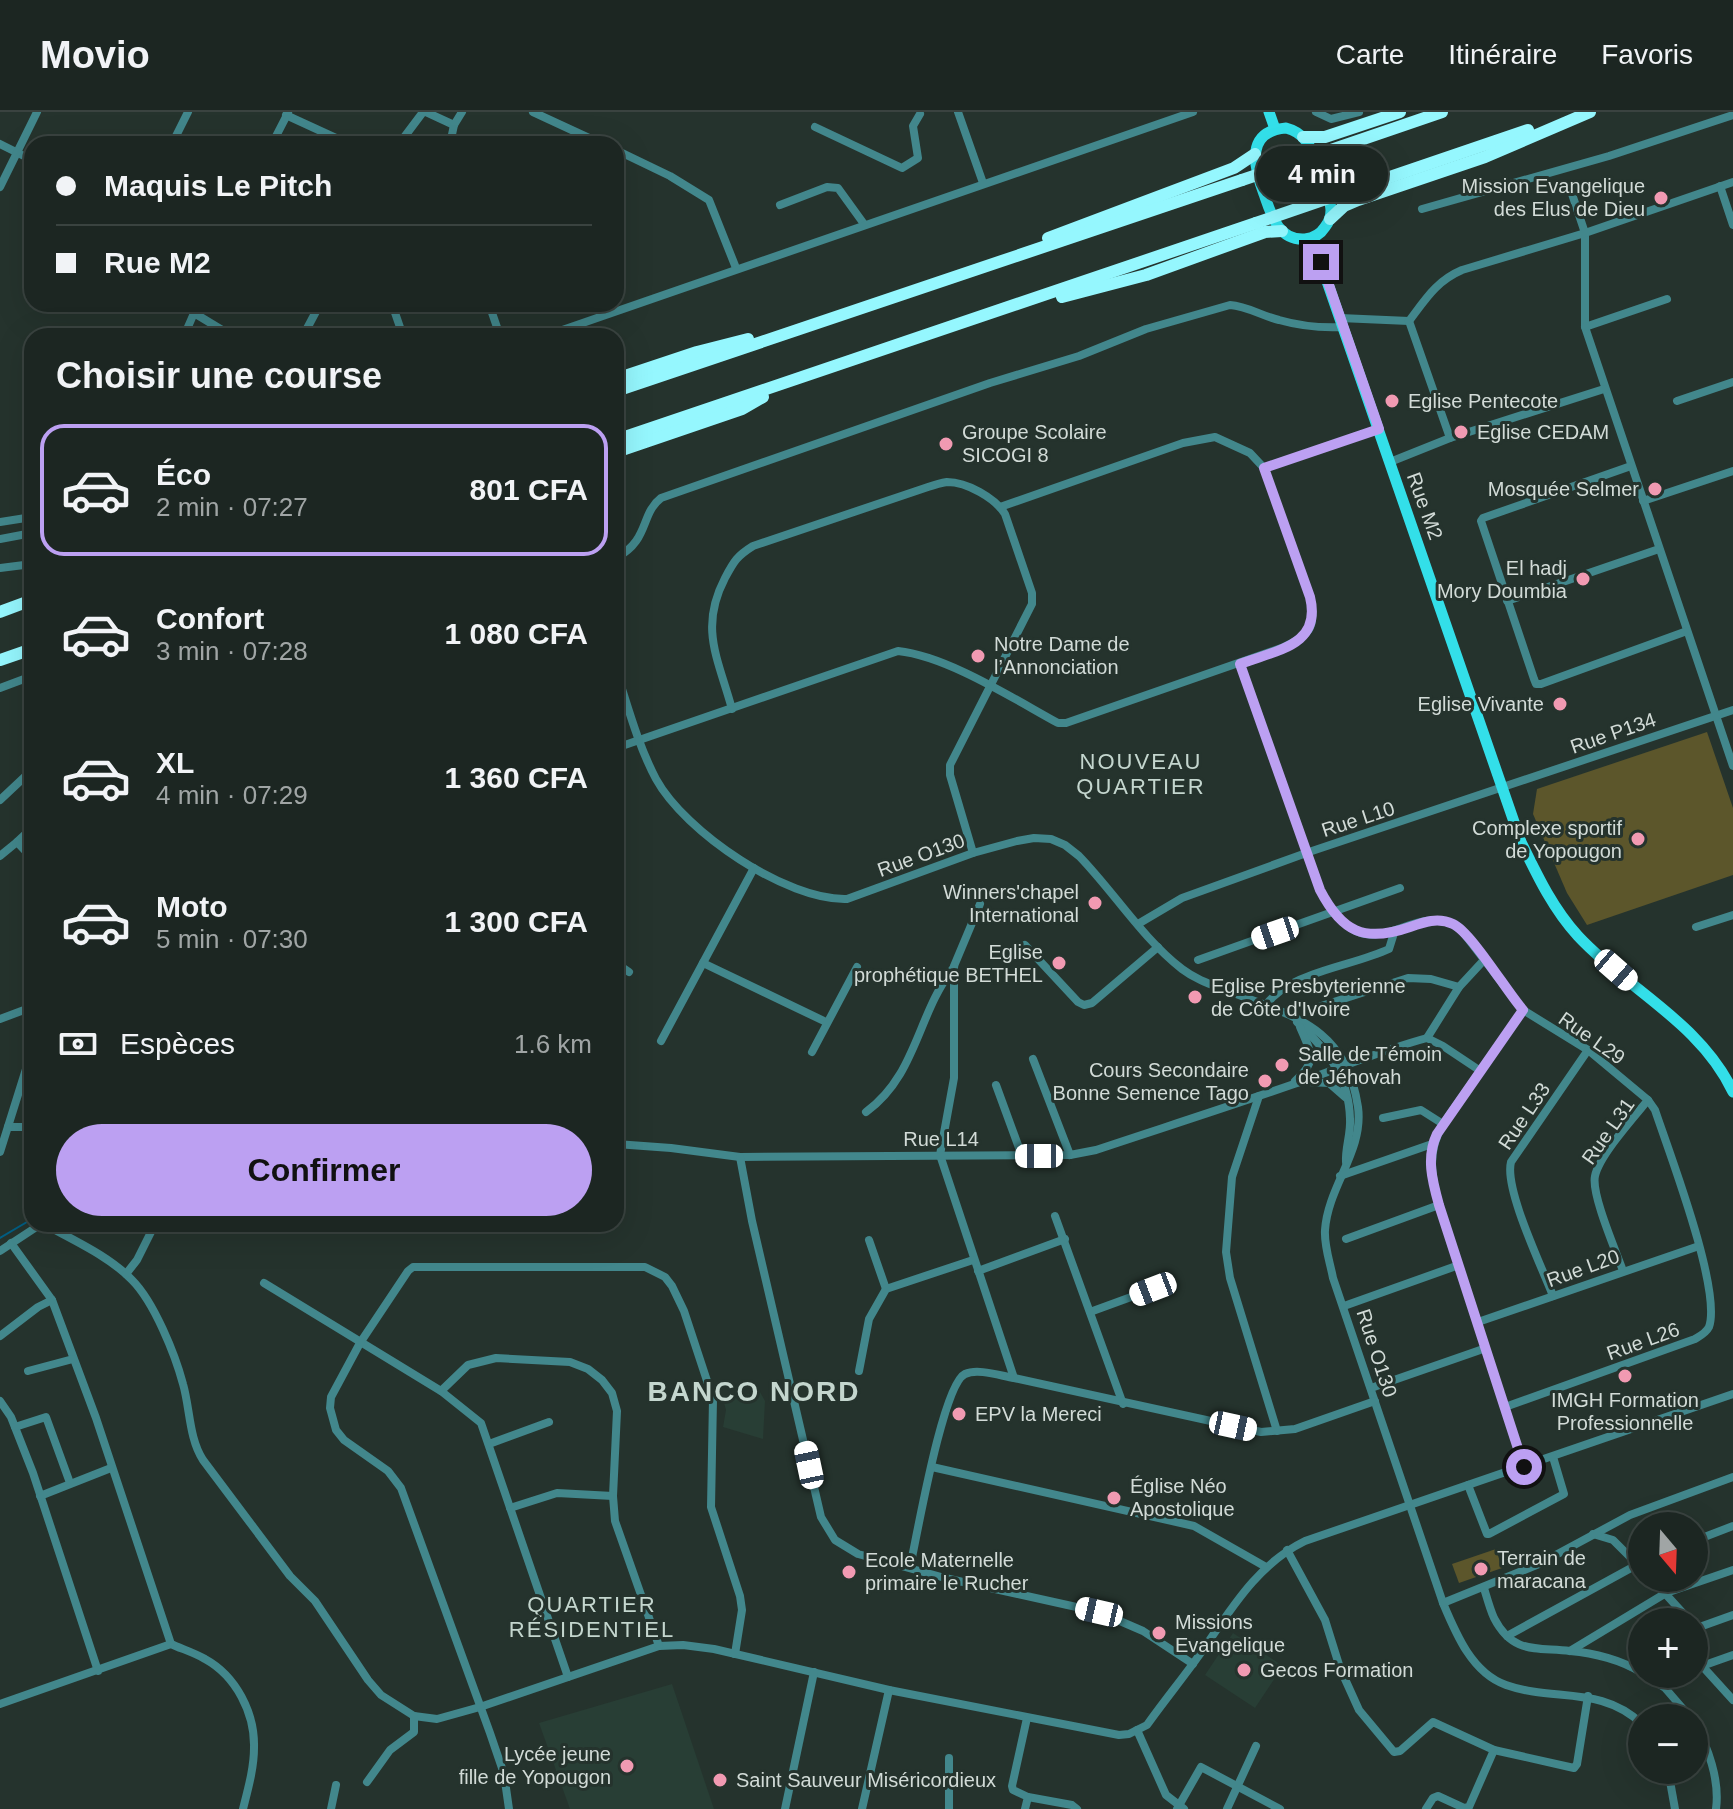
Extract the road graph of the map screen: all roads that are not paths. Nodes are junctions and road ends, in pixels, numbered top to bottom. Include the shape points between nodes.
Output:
1 (37, 112) edge
2 (188, 112) edge
3 (424, 112) edge
4 (462, 112) edge
5 (533, 112) edge
6 (958, 112) edge
7 (1193, 112) edge
8 (1269, 112) edge
9 (1316, 112) edge
10 (1359, 112) edge
11 (1400, 112) edge
12 (1442, 112) edge
13 (1582, 112) edge
14 (1590, 112) edge
15 (921, 113) edge
16 (287, 114) edge
17 (1733, 115) edge
18 (454, 125) junction
19 (815, 127) dead end
20 (1275, 129) junction
21 (25, 136) edge
22 (176, 136) edge
23 (276, 136) edge
24 (332, 136) edge
25 (405, 136) edge
26 (452, 136) edge
27 (585, 136) edge
28 (1303, 137) junction
29 (24, 138) edge
30 (0, 144) edge
31 (17, 152) junction
32 (1255, 154) junction
33 (624, 155) edge
34 (24, 156) edge
35 (1733, 182) edge
36 (983, 183) junction
37 (1720, 186) junction
38 (0, 187) edge
39 (1570, 188) dead end
40 (780, 205) dead end
41 (1422, 209) dead end
42 (1330, 219) junction
43 (864, 224) junction
44 (1733, 225) edge
45 (1282, 231) junction
46 (1585, 233) junction
47 (1312, 238) junction
48 (736, 268) junction
49 (960, 274) junction
50 (1667, 299) dead end
51 (624, 304) edge
52 (201, 312) edge
53 (600, 312) edge
54 (974, 321) junction
55 (1409, 321) junction
56 (1342, 322) junction
57 (805, 326) junction
58 (1585, 327) junction
59 (222, 328) edge
60 (563, 328) edge
61 (624, 376) edge
62 (1733, 382) edge
63 (787, 383) junction
64 (624, 388) edge
65 (1604, 389) junction
66 (1677, 401) dead end
67 (1379, 429) junction
68 (624, 437) edge
69 (1450, 438) junction
70 (624, 449) edge
71 (1390, 462) junction
72 (1631, 466) junction
73 (1264, 468) junction
74 (1733, 471) edge
75 (1643, 501) junction
76 (1000, 507) junction
77 (24, 518) edge
78 (0, 522) edge
79 (24, 534) edge
80 (0, 539) edge
81 (1659, 549) junction
82 (624, 552) edge
83 (24, 565) edge
84 (0, 568) edge
85 (1507, 601) junction
86 (24, 603) edge
87 (0, 612) edge
88 (1687, 631) junction
89 (24, 652) edge
90 (0, 660) edge
91 (1240, 664) junction
92 (24, 679) edge
93 (989, 686) junction
94 (0, 688) edge
95 (624, 695) edge
96 (732, 709) junction
97 (1733, 710) edge
98 (1716, 716) junction
99 (638, 740) junction
100 (624, 745) edge
101 (1733, 766) edge
102 (24, 778) edge
103 (1502, 787) junction
104 (0, 800) edge
105 (24, 835) edge
106 (17, 842) junction
107 (24, 849) edge
108 (1309, 852) junction
109 (973, 853) junction
110 (0, 856) edge
111 (754, 868) junction
112 (1400, 888) dead end
113 (980, 904) dead end
114 (1332, 912) junction
115 (1733, 915) edge
116 (1138, 924) junction
117 (1696, 927) dead end
118 (1394, 933) junction
119 (1025, 945) dead end
120 (1158, 947) junction
121 (1198, 960) dead end
122 (1484, 960) junction
123 (703, 963) junction
124 (954, 966) junction
125 (857, 967) dead end
126 (624, 969) edge
127 (629, 972) dead end
128 (1459, 987) junction
129 (1265, 1006) junction
130 (1312, 1009) dead end
131 (24, 1010) edge
132 (1523, 1010) junction
133 (1290, 1016) junction
134 (0, 1019) edge
135 (826, 1022) junction
136 (1299, 1024) junction
137 (1427, 1038) junction
138 (661, 1041) dead end
139 (1588, 1050) junction
140 (812, 1052) dead end
141 (1033, 1059) dead end
142 (1342, 1066) junction
143 (1479, 1070) junction
144 (24, 1076) edge
145 (1299, 1082) junction
146 (996, 1085) dead end
147 (1284, 1087) junction
148 (1733, 1092) edge
149 (1259, 1096) junction
150 (1348, 1100) junction
151 (1648, 1100) junction
152 (866, 1112) dead end
153 (1383, 1118) dead end
154 (1443, 1124) junction
155 (8, 1127) junction
156 (24, 1127) edge
157 (1432, 1144) junction
158 (624, 1145) edge
159 (0, 1152) edge
160 (940, 1155) junction
161 (1070, 1155) junction
162 (1022, 1156) junction
163 (740, 1157) junction
164 (1346, 1163) junction
165 (1340, 1176) junction
166 (1439, 1205) junction
167 (1055, 1216) dead end
168 (30, 1232) edge
169 (56, 1232) edge
170 (151, 1232) edge
171 (1065, 1239) junction
172 (1346, 1239) dead end
173 (869, 1240) dead end
174 (11, 1243) junction
175 (1699, 1246) junction
176 (0, 1251) edge
177 (973, 1260) junction
178 (1459, 1265) junction
179 (978, 1271) junction
180 (1623, 1271) junction
181 (126, 1274) junction
182 (264, 1283) dead end
183 (886, 1289) junction
184 (1153, 1289) dead end
185 (1553, 1296) junction
186 (52, 1300) junction
187 (1344, 1306) junction
188 (1090, 1312) junction
189 (1478, 1322) junction
190 (0, 1336) edge
191 (360, 1343) junction
192 (1486, 1348) junction
193 (73, 1359) junction
194 (28, 1371) dead end
195 (859, 1371) dead end
196 (1014, 1378) junction
197 (1371, 1388) junction
198 (441, 1391) junction
199 (1733, 1394) edge
200 (0, 1401) edge
201 (1375, 1401) junction
202 (1123, 1404) junction
203 (1505, 1407) junction
204 (549, 1422) dead end
205 (15, 1427) junction
206 (1277, 1431) junction
207 (489, 1444) junction
208 (1553, 1457) junction
209 (932, 1467) junction
210 (1524, 1467) junction
211 (111, 1468) junction
212 (1733, 1477) edge
213 (70, 1483) junction
214 (1468, 1485) junction
215 (40, 1496) junction
216 (613, 1496) junction
217 (1411, 1506) junction
218 (510, 1508) junction
219 (1733, 1526) edge
220 (1592, 1534) junction
221 (1708, 1536) edge
222 (1287, 1550) junction
223 (1628, 1554) edge
224 (910, 1567) junction
225 (1266, 1567) junction
226 (1733, 1570) edge
227 (1628, 1571) edge
228 (1484, 1588) junction
229 (1666, 1593) junction
230 (1443, 1603) junction
231 (1679, 1608) edge
232 (1733, 1615) edge
233 (1708, 1622) edge
234 (1507, 1636) junction
235 (171, 1644) junction
236 (659, 1646) junction
237 (1570, 1651) junction
238 (735, 1654) junction
239 (1733, 1655) edge
240 (1193, 1664) junction
241 (1708, 1664) edge
242 (1628, 1666) edge
243 (98, 1671) junction
244 (814, 1672) junction
245 (1708, 1673) edge
246 (568, 1677) junction
247 (1665, 1688) edge
248 (889, 1690) junction
249 (1588, 1696) junction
250 (1733, 1700) edge
251 (0, 1704) edge
252 (1678, 1704) edge
253 (480, 1707) junction
254 (1628, 1713) edge
255 (414, 1716) junction
256 (1027, 1718) junction
257 (1137, 1730) junction
258 (1256, 1746) dead end
259 (1494, 1750) junction
260 (1708, 1752) edge
261 (949, 1758) dead end
262 (367, 1782) dead end
263 (1671, 1784) edge
264 (336, 1785) dead end
265 (1238, 1787) junction
266 (1028, 1797) junction
267 (1180, 1808) edge
268 (243, 1809) edge
269 (331, 1809) edge
270 (509, 1809) edge
271 (785, 1809) edge
272 (862, 1809) edge
273 (949, 1809) edge
274 (1025, 1809) edge
275 (1077, 1809) edge
276 (1227, 1809) edge
277 (1280, 1809) edge
278 (1426, 1809) edge
279 (1675, 1809) edge
280 (1716, 1809) edge

1 - 21 street
2 - 22 street
3 - 18 street
3 - 25 street
4 - 18 street
5 - 27 street
6 - 36 street
7 - 36 street
8 - 20 main road
9 - 10 street via 1331,119
11 - 28 highway via 1325,137
12 - 49 highway, bridge
13 - 54 highway, bridge
14 - 42 highway via 1485,157 1358,200
15 - 19 street via 913,126 918,158 902,168
16 - 23 street
16 - 24 street
17 - 41 street
18 - 26 street
20 - 28 main road via 1293,129
20 - 32 main road via 1259,141
28 - 42 main road via 1329,202
29 - 31 street
30 - 31 street
31 - 34 street
31 - 38 street
32 - 45 main road via 1256,172
32 - 49 highway via 1234,168
33 - 48 street via 709,200
35 - 37 street
36 - 43 street
37 - 44 street
37 - 46 street
39 - 46 street
40 - 43 street via 827,187 838,188
42 - 47 main road
43 - 48 street
45 - 47 main road
45 - 54 highway via 1265,232 1146,275
46 - 55 street via 1445,277
46 - 58 street
47 - 56 main road, Rue M2
48 - 51 street
49 - 57 highway
50 - 58 street
52 - 59 street
53 - 60 street
54 - 63 highway
55 - 56 street
55 - 69 street
56 - 67 main road, Rue M2
56 - 82 street via 1304,325 1230,305 1146,329 661,498 640,540
57 - 61 highway
57 - 64 highway
58 - 65 street
62 - 66 street
63 - 68 highway
63 - 70 highway via 742,409
65 - 69 street
65 - 72 street
67 - 71 main road, Rue M2
67 - 73 street
69 - 71 street
71 - 103 main road, Rue M2
72 - 75 street
72 - 85 street via 1483,518
73 - 76 street via 1250,453 1215,437 1202,437
73 - 91 street via 1310,597 1312,626 1301,639
74 - 75 street
75 - 81 street
76 - 93 street via 1032,604
76 - 96 street via 975,489 946,482 753,546 737,556 712,608 710,628
77 - 78 street
79 - 80 street
81 - 85 street
81 - 88 street
83 - 84 street
85 - 88 street via 1536,684
86 - 87 highway
88 - 98 street
89 - 90 highway
91 - 93 street via 1066,723
91 - 108 street
92 - 94 street
93 - 96 street via 919,653 898,651
93 - 109 street via 950,765
95 - 99 street, Rue O130
96 - 99 street
97 - 98 street, Rue P134
98 - 101 street
98 - 103 street, Rue P134
99 - 100 street
99 - 111 street, Rue O130 via 658,782 684,814 711,840
102 - 104 street
103 - 108 street, Rue L10
103 - 148 main road, Rue M2 via 1521,842 1563,919 1694,1036
105 - 106 street
106 - 107 street
106 - 110 street
108 - 114 street
108 - 116 street, Rue L10 via 1182,898
109 - 111 street, Rue O130 via 847,899 808,894
109 - 116 street, Rue O130 via 1034,838 1065,845
111 - 123 street
112 - 114 street
113 - 124 street
114 - 118 street, Rue L29 via 1362,933
114 - 121 street
115 - 117 street
116 - 120 street, Rue O130
118 - 122 street, Rue L29 via 1424,922 1451,923
118 - 129 street via 1389,949 1288,984
119 - 120 street via 1084,1005
120 - 129 street, Rue O130 via 1194,977
122 - 128 street
122 - 132 street, Rue L29
123 - 135 street
123 - 138 street
124 - 152 street via 941,983 904,1071
124 - 160 street via 954,1078
125 - 135 street
126 - 127 street
128 - 130 street via 1408,978
128 - 137 street
129 - 133 street, Rue O130
131 - 134 street
132 - 139 street, Rue L29
132 - 143 street
133 - 136 street, Rue O130
133 - 142 street, Rue O130 via 1324,1036
135 - 140 street
136 - 142 street, Rue O130
136 - 147 street via 1310,1063
137 - 142 street, Rue L14
137 - 143 street
139 - 151 street, Rue L29
139 - 185 street, Rue L33 via 1509,1171
141 - 161 street
142 - 145 street, Rue L14
142 - 150 street, Rue O130
142 - 164 street, Rue O130 via 1359,1118
143 - 154 street
144 - 155 street
145 - 147 street, Rue L14
145 - 150 street via 1329,1083
146 - 162 street
147 - 149 street, Rue L14
149 - 161 street, Rue L14
149 - 206 street via 1232,1177 1226,1252
150 - 164 street, Rue O130
151 - 175 street, Rue L29
151 - 180 street, Rue L31 via 1618,1137 1594,1180
153 - 154 street via 1421,1110
154 - 157 street
155 - 156 street
155 - 159 street
157 - 165 street
157 - 166 street via 1431,1175
158 - 163 street, Rue L14
160 - 162 street, Rue L14
160 - 163 street, Rue L14
160 - 177 street
161 - 162 street, Rue L14
163 - 224 street via 821,1517 835,1540 858,1554
164 - 165 street, Rue O130
165 - 187 street, Rue O130 via 1326,1242
166 - 172 street
166 - 178 street
167 - 171 street
168 - 174 street
169 - 181 street
170 - 181 street
171 - 179 street
171 - 188 street
173 - 183 street
174 - 176 street
174 - 186 street
175 - 180 street, Rue L20
175 - 203 street, Rue L26 via 1709,1294 1705,1333
177 - 179 street
177 - 183 street
178 - 187 street
178 - 189 street
179 - 196 street
180 - 185 street, Rue L20
181 - 255 street via 140,1289 176,1362 199,1455 290,1576 315,1601 368,1680
182 - 191 street
183 - 195 street via 869,1319
184 - 188 street
185 - 189 street, Rue L20
186 - 190 street
186 - 193 street
187 - 197 street, Rue O130
188 - 202 street
189 - 192 street
191 - 198 street
191 - 238 street via 408,1271 420,1265 645,1267 665,1277 684,1311 713,1399 711,1499 742,1610
191 - 253 street via 331,1397 332,1419 344,1440 388,1471 401,1488
192 - 197 street
192 - 203 street
193 - 194 street
193 - 211 street
196 - 202 street
196 - 209 street via 973,1372 958,1379 943,1413
197 - 201 street, Rue O130
198 - 207 street via 481,1423
198 - 216 street via 468,1365 496,1358 570,1362 588,1369 612,1393 617,1411
199 - 208 street
200 - 205 street
201 - 206 street
201 - 217 street, Rue O130
202 - 206 street
203 - 210 street
204 - 207 street
205 - 213 street via 46,1417
205 - 215 street
207 - 218 street
208 - 210 street
208 - 214 street via 1564,1494 1489,1534
209 - 224 street
209 - 225 street via 1194,1526
210 - 214 street
211 - 213 street
211 - 235 street
212 - 220 street
213 - 215 street
214 - 217 street
215 - 243 street
216 - 218 street via 557,1493
216 - 236 street via 617,1529
217 - 222 street
217 - 230 street, Rue O130
218 - 246 street
219 - 221 street
220 - 223 street via 1613,1540
220 - 228 street
222 - 225 street
222 - 259 street via 1325,1620 1359,1710 1394,1752 1433,1722
224 - 240 street via 1099,1612 1143,1631
225 - 240 street
226 - 229 street
227 - 234 street
228 - 230 street
228 - 234 street via 1494,1619
229 - 231 street
229 - 237 street
230 - 249 street, Rue O130 via 1459,1640 1480,1668 1504,1685
232 - 233 street
234 - 237 street via 1535,1651
235 - 243 street
235 - 268 street via 207,1660 242,1698 254,1746
236 - 238 street
236 - 246 street
237 - 242 street
238 - 244 street
239 - 241 street
240 - 257 street via 1147,1725
243 - 251 street
244 - 248 street
244 - 271 street
245 - 250 street
246 - 253 street
247 - 252 street
248 - 256 street
248 - 272 street
249 - 254 street, Rue O130
249 - 259 street via 1576,1767
253 - 255 street via 437,1719
253 - 270 street via 504,1774
255 - 262 street via 414,1732 390,1750
256 - 257 street via 1119,1735
256 - 266 street via 1012,1786
257 - 267 street via 1166,1795
258 - 265 street
259 - 278 street via 1469,1807 1438,1796
260 - 280 street
261 - 273 street
263 - 279 street
264 - 269 street
265 - 267 street via 1201,1767
265 - 276 street
265 - 277 street
266 - 274 street
266 - 275 street

